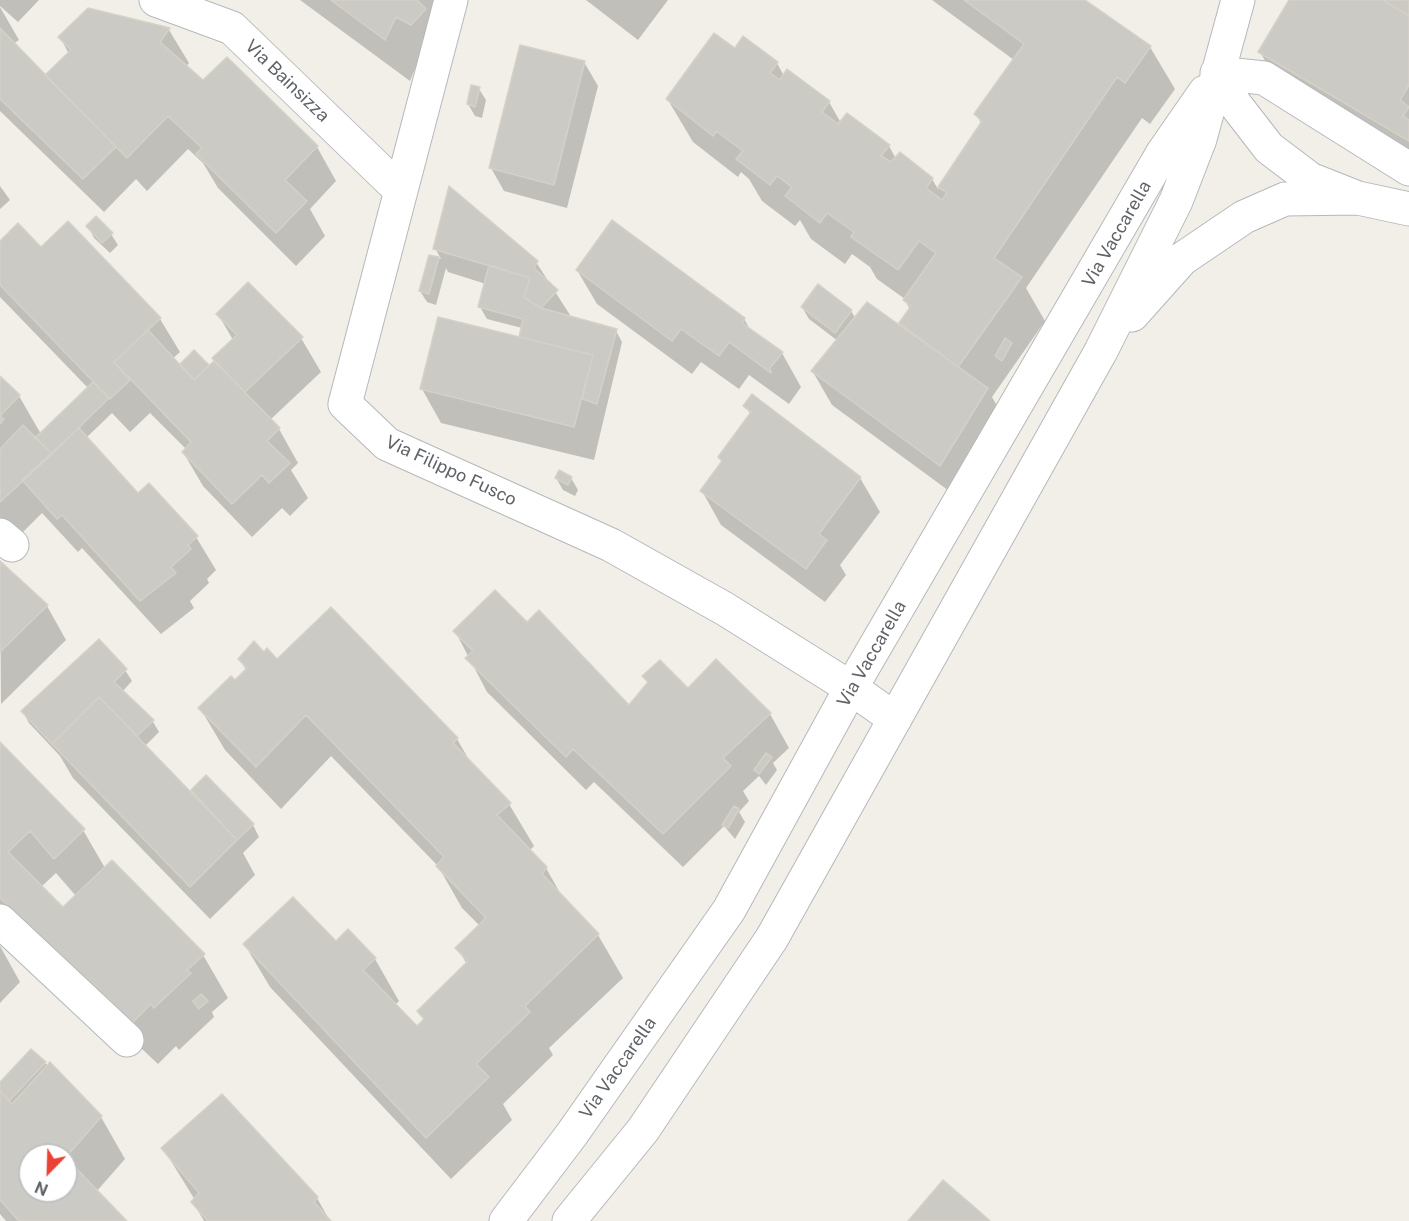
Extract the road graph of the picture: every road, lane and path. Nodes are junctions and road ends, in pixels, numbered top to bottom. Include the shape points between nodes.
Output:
1 (156, 0) edge
2 (451, 0) edge
3 (1238, 0) edge
4 (1217, 73) junction
5 (1409, 169) edge
6 (399, 189) junction
7 (1358, 198) junction
8 (1409, 209) edge
9 (1101, 351) junction
10 (852, 688) junction
11 (895, 719) junction
12 (0, 921) edge
13 (127, 1040) dead end
14 (506, 1221) edge
15 (569, 1221) edge

1 - 6 street, Via Bainsizza via 232,28
2 - 6 street, Via Filippo Fusco
3 - 4 street, Via Vaccarella
4 - 5 street via 1264,78
4 - 7 street via 1269,148 1310,180
4 - 9 street, Via Vaccarella via 1200,139 1176,201
4 - 10 street, Via Vaccarella via 1162,154
6 - 10 street, Via Filippo Fusco via 345,404 387,444 612,545
7 - 8 street
7 - 9 street via 1285,199 1244,217 1182,259
9 - 11 street, Via Vaccarella
10 - 11 street, Via Filippo Fusco
10 - 14 street, Via Vaccarella via 729,910
11 - 15 street, Via Vaccarella via 772,938 643,1130
12 - 13 street

